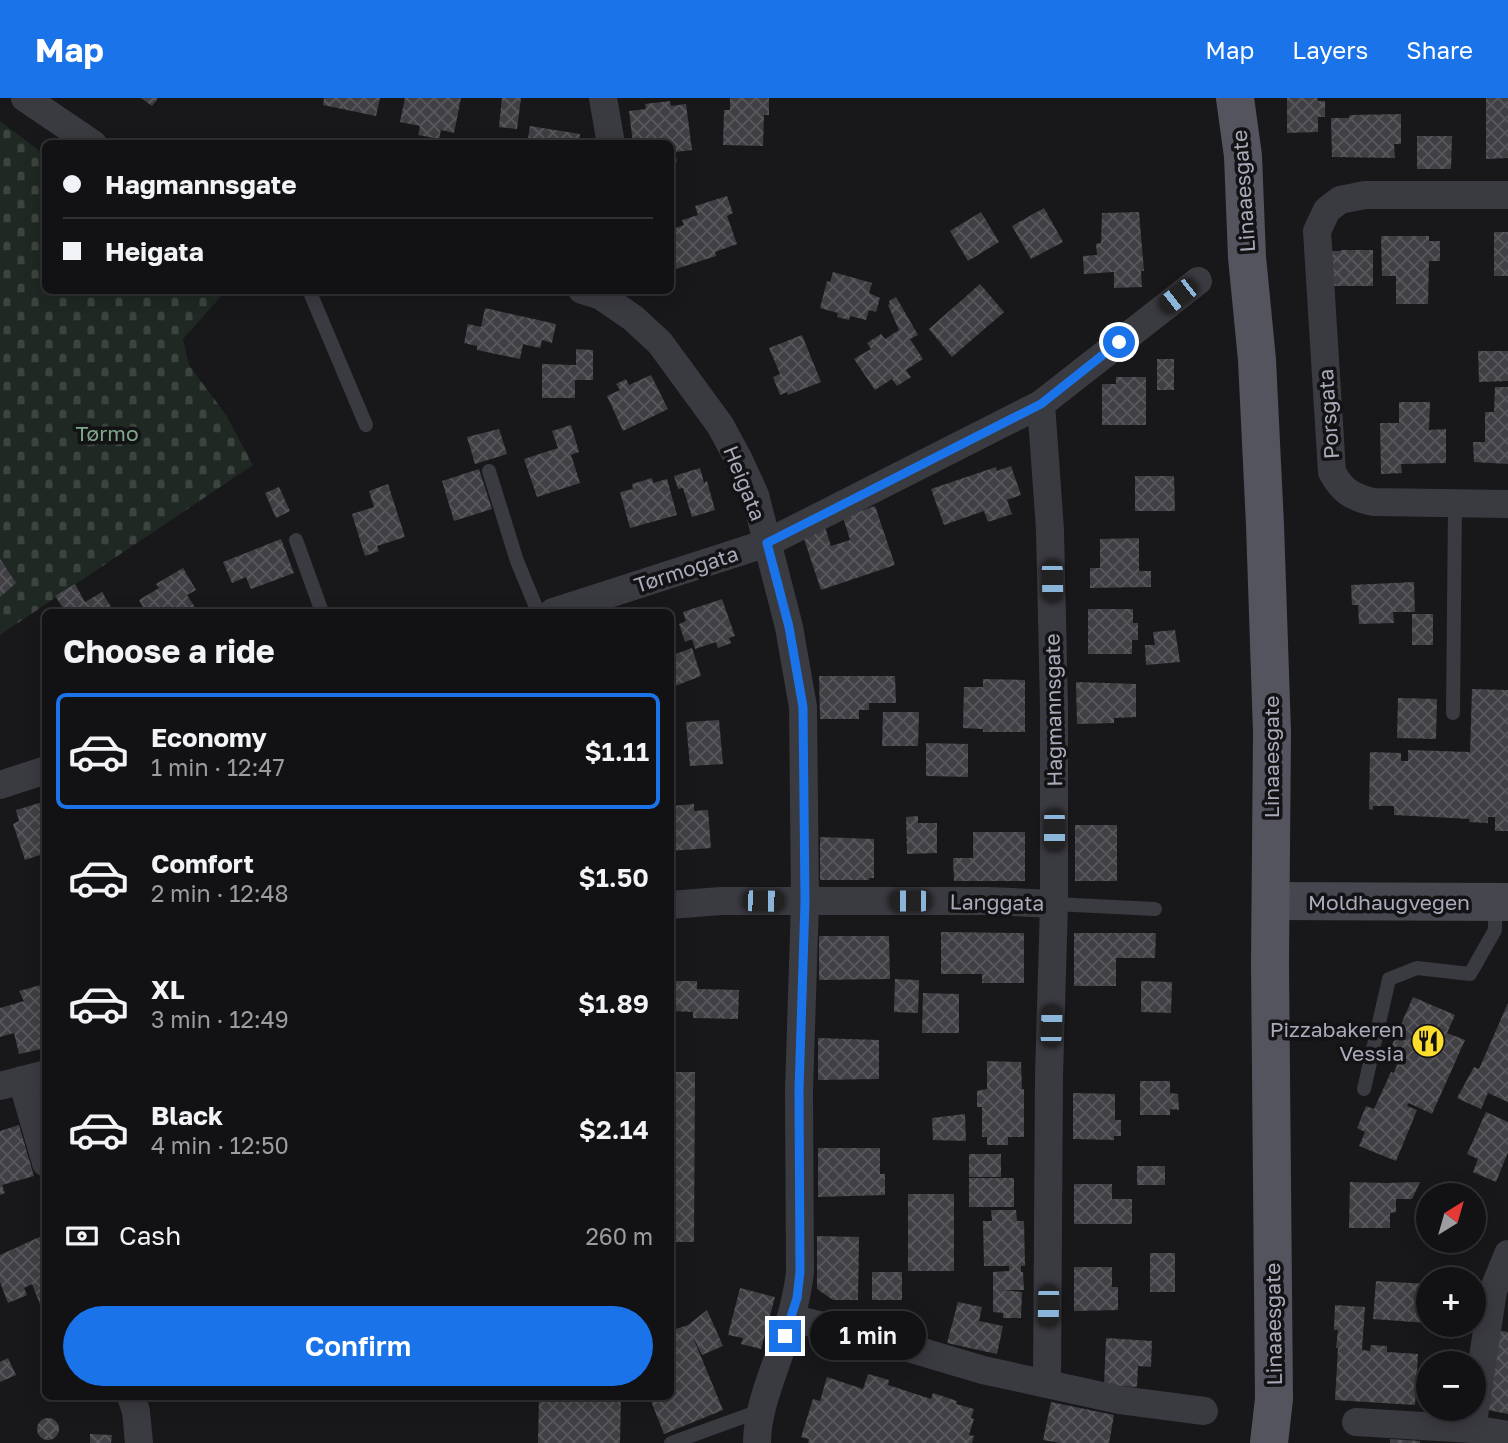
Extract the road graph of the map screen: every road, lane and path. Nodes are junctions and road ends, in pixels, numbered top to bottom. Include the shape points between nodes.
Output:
1 (25, 98) edge
2 (603, 98) edge
3 (1235, 98) edge
4 (87, 140) edge
5 (610, 140) edge
6 (1508, 195) edge
7 (1198, 281) dead end
8 (311, 294) edge
9 (595, 294) edge
10 (633, 304) edge
11 (1041, 404) junction
12 (366, 425) dead end
13 (489, 471) dead end
14 (1455, 504) junction
15 (1508, 505) edge
16 (296, 540) dead end
17 (767, 543) junction
18 (321, 609) edge
19 (537, 609) edge
20 (562, 609) edge
21 (1453, 713) dead end
22 (42, 772) edge
23 (0, 785) edge
24 (1270, 901) junction
25 (805, 902) junction
26 (1501, 902) edge
27 (1054, 904) junction
28 (674, 905) edge
29 (1155, 909) dead end
30 (22, 1080) edge
31 (1364, 1089) dead end
32 (42, 1149) edge
33 (1508, 1255) edge
34 (792, 1318) junction
35 (1498, 1318) edge
36 (1047, 1384) junction
37 (132, 1400) edge
38 (762, 1410) junction
39 (1204, 1411) dead end
40 (1356, 1422) dead end
41 (1472, 1429) junction
42 (1273, 1434) edge
43 (1508, 1435) edge
44 (139, 1443) edge
45 (671, 1443) edge
46 (757, 1443) edge

1 - 4 street
2 - 5 street
3 - 24 main road, Linaaesgate via 1243,156 1265,525 1272,732
6 - 14 street, Porsgata via 1366,195 1340,200 1327,210 1317,231 1332,472 1353,498
7 - 11 street
8 - 12 lane
9 - 10 street, Heigata
10 - 17 street, Heigata via 720,425 755,495
11 - 17 street, Tørmogata
11 - 27 street, Hagmannsgate via 1051,530
13 - 19 lane
14 - 15 street, Porsgata
14 - 21 lane
16 - 18 lane
17 - 20 street, Tørmogata
17 - 25 street, Heigata via 803,707
22 - 23 street
24 - 26 street, Moldhaugvegen
24 - 42 main road, Linaaesgate
25 - 27 street, Langgata
25 - 28 street, Langgata
25 - 34 street, Heigata via 800,1272
26 - 31 lane via 1494,930 1470,974 1417,968 1389,979
27 - 29 lane, Langgata
27 - 36 street, Hagmannsgate
30 - 32 street
33 - 35 street via 1493,1291
34 - 36 street
34 - 38 street, Heigata
35 - 41 street
36 - 39 street
37 - 44 street
38 - 45 lane
38 - 46 street, Heigata
40 - 41 street
41 - 43 street

